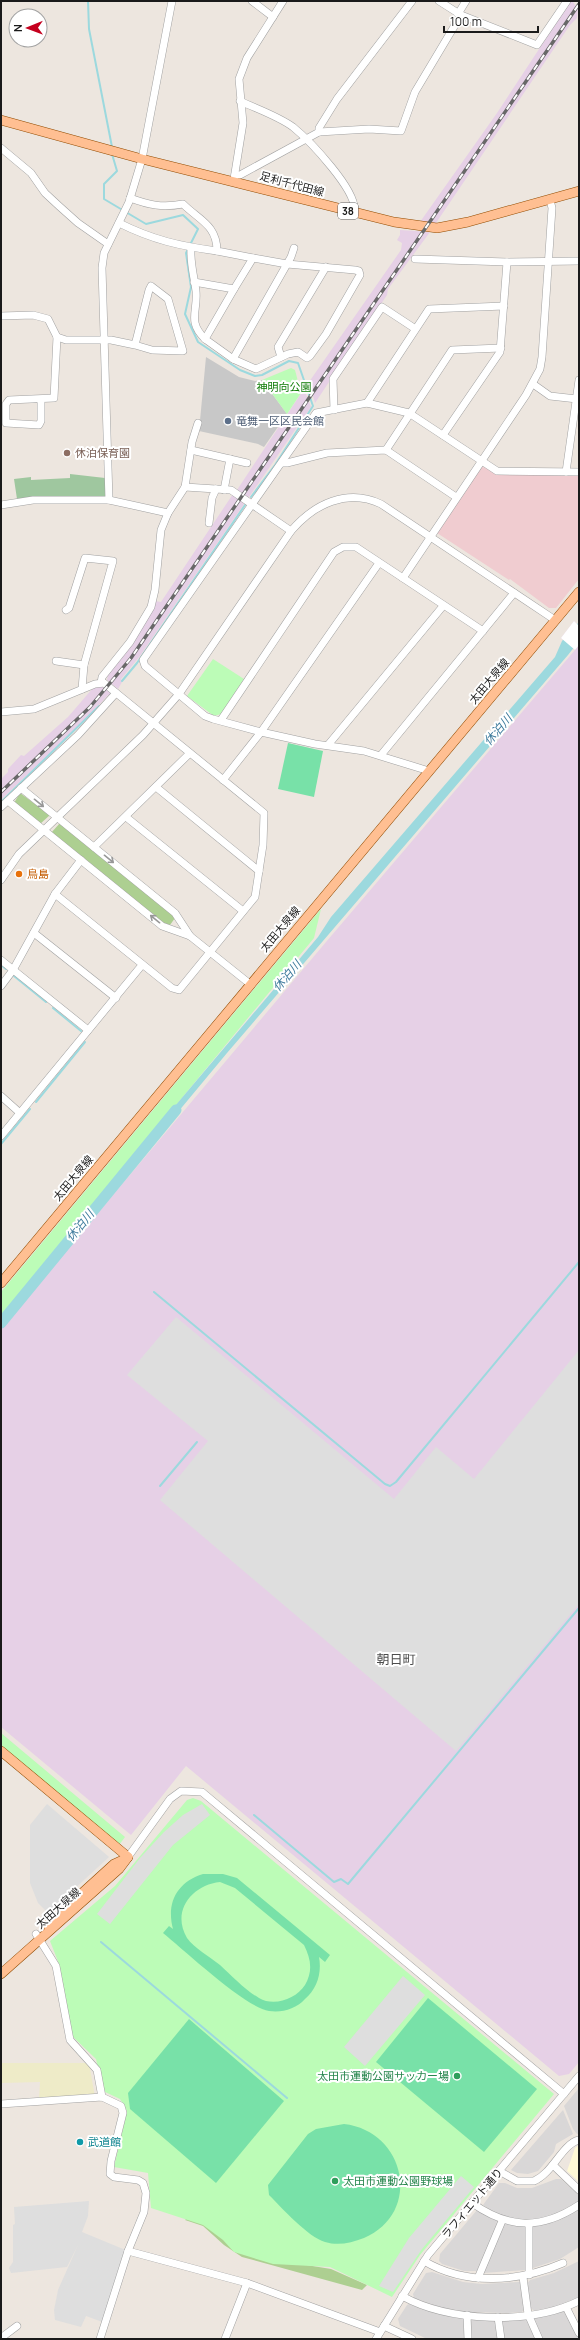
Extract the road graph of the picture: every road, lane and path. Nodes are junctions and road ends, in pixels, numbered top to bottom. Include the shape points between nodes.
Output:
1 (172, 1) edge
2 (252, 1) edge
3 (283, 1) edge
4 (412, 1) edge
5 (439, 1) edge
6 (466, 1) edge
7 (567, 1) edge
8 (459, 15) junction
9 (272, 17) junction
10 (240, 101) junction
11 (1, 120) edge
12 (319, 132) junction
13 (306, 140) junction
14 (1, 148) edge
15 (142, 159) junction
16 (235, 178) junction
17 (579, 191) edge
18 (130, 198) junction
19 (550, 200) junction
20 (354, 212) junction
21 (119, 223) junction
22 (108, 244) junction
23 (191, 248) junction
24 (294, 248) dead end
25 (218, 251) junction
26 (253, 258) junction
27 (416, 259) dead end
28 (579, 260) edge
29 (507, 262) junction
30 (549, 262) junction
31 (287, 264) junction
32 (326, 267) junction
33 (194, 282) junction
34 (234, 289) junction
35 (504, 306) junction
36 (1, 316) edge
37 (414, 328) junction
38 (57, 337) junction
39 (205, 339) junction
40 (105, 340) junction
41 (135, 345) junction
42 (502, 348) junction
43 (281, 357) junction
44 (233, 359) junction
45 (579, 380) edge
46 (533, 384) junction
47 (41, 399) junction
48 (577, 399) junction
49 (367, 403) junction
50 (334, 410) junction
51 (409, 413) junction
52 (198, 423) dead end
53 (443, 435) junction
54 (191, 450) junction
55 (386, 450) junction
56 (230, 459) junction
57 (481, 461) junction
58 (247, 462) dead end
59 (282, 462) junction
60 (566, 472) junction
61 (579, 472) edge
62 (185, 487) junction
63 (216, 489) junction
64 (224, 490) junction
65 (456, 497) junction
66 (109, 500) junction
67 (252, 504) junction
68 (1, 505) edge
69 (168, 513) junction
70 (209, 523) dead end
71 (291, 531) junction
72 (431, 536) junction
73 (379, 563) junction
74 (403, 578) junction
75 (579, 592) edge
76 (514, 593) junction
77 (443, 606) junction
78 (66, 610) dead end
79 (555, 620) junction
80 (482, 631) junction
81 (56, 661) dead end
82 (84, 665) junction
83 (101, 683) junction
84 (82, 689) junction
85 (116, 693) junction
86 (180, 694) junction
87 (1, 712) edge
88 (221, 720) junction
89 (153, 724) junction
90 (261, 732) junction
91 (328, 745) junction
92 (189, 754) junction
93 (382, 755) junction
94 (429, 771) junction
95 (224, 780) junction
96 (156, 787) junction
97 (21, 788) junction
98 (8, 801) junction
99 (1, 808) edge
100 (126, 816) junction
101 (57, 817) junction
102 (43, 830) junction
103 (94, 847) junction
104 (81, 860) junction
105 (259, 871) junction
106 (1, 880) edge
107 (55, 894) junction
108 (243, 911) junction
109 (34, 933) junction
110 (190, 936) junction
111 (211, 953) junction
112 (1, 960) edge
113 (142, 965) junction
114 (12, 970) junction
115 (250, 984) junction
116 (1, 986) edge
117 (116, 998) junction
118 (88, 1030) junction
119 (1, 1096) edge
120 (20, 1113) junction
121 (1, 1136) edge
122 (1, 1283) edge
123 (1, 1751) edge
124 (128, 1857) junction
125 (39, 1936) junction
126 (1, 1966) edge
127 (1, 1974) edge
128 (579, 2076) edge
129 (564, 2094) junction
130 (102, 2096) junction
131 (1, 2104) edge
132 (579, 2140) edge
133 (553, 2165) junction
134 (499, 2171) junction
135 (579, 2190) edge
136 (472, 2204) junction
137 (579, 2205) edge
138 (502, 2221) junction
139 (529, 2224) junction
140 (128, 2251) junction
141 (424, 2261) junction
142 (563, 2263) dead end
143 (526, 2276) junction
144 (478, 2278) junction
145 (247, 2283) junction
146 (402, 2296) junction
147 (579, 2301) edge
148 (566, 2307) junction
149 (528, 2314) junction
150 (467, 2315) junction
151 (498, 2317) junction
152 (17, 2326) dead end
153 (382, 2329) junction
154 (579, 2333) edge
155 (1, 2338) edge
156 (100, 2339) edge
157 (225, 2339) edge
158 (376, 2339) edge
159 (412, 2339) edge
160 (468, 2339) edge
161 (501, 2339) edge
162 (539, 2339) edge

1 - 15 street
2 - 9 street
3 - 9 street
4 - 12 street via 337,99
5 - 8 street
6 - 8 street
7 - 8 street via 537,45
8 - 12 street via 415,92 401,131 369,129
9 - 10 street via 243,68 239,79
10 - 13 street via 292,127
10 - 16 street via 243,123
11 - 15 main road, 足利千代田線 / 38
12 - 13 street
13 - 16 street
13 - 20 street via 345,184 353,200
14 - 22 street via 31,173 45,193 59,206
15 - 16 main road, 足利千代田線 / 38
15 - 18 street
16 - 20 main road, 足利千代田線 / 38
17 - 19 main road, 足利千代田線 / 38
18 - 21 street
18 - 25 street via 150,206 183,204 207,224 217,239
19 - 20 main road, 足利千代田線 / 38 via 437,228 394,222
19 - 30 street via 552,208
21 - 22 street
21 - 23 street via 145,236
22 - 40 street via 102,268
23 - 25 street
23 - 33 street
24 - 31 street
25 - 26 street
26 - 31 street
26 - 34 street
27 - 29 street
28 - 30 street
29 - 30 street
29 - 35 street
30 - 46 street via 542,357
31 - 32 street
31 - 44 street
32 - 43 street via 278,348
32 - 43 street via 356,270 360,275 326,334 310,356 307,358 298,352
33 - 34 street
33 - 39 street via 194,323
34 - 39 street
35 - 37 street via 428,309
35 - 42 street
36 - 38 street via 33,314 48,319
37 - 49 street
37 - 50 street via 382,307 333,379
38 - 40 street via 66,340
38 - 47 street via 56,392 54,398
39 - 44 street
40 - 41 street
40 - 66 street
41 - 41 street via 149,290 152,286 168,299 183,351 152,350
42 - 51 street via 452,350
42 - 53 street
43 - 44 street via 256,369
45 - 48 street
46 - 48 street via 550,396
46 - 57 street
47 - 47 street via 9,400 6,423 39,425
48 - 60 street
49 - 50 street
49 - 51 street
50 - 59 street via 312,416
51 - 53 street
51 - 55 street
52 - 54 street
53 - 57 street
54 - 56 street
54 - 62 street
55 - 59 street via 327,453
55 - 65 street
56 - 58 street
56 - 64 street
57 - 60 street via 499,472
57 - 65 street
59 - 67 street
60 - 61 street
62 - 63 street
62 - 69 street
63 - 64 street
63 - 70 street via 212,498
64 - 67 street via 234,492
65 - 72 street
66 - 68 street via 33,500
66 - 69 street
67 - 71 street
67 - 86 street via 143,660 144,666
69 - 83 street via 159,535 155,590 151,607 130,642 102,677
71 - 72 street via 309,512 322,504 341,498 357,498 381,504
71 - 86 street
72 - 74 street
72 - 76 street
73 - 74 street
73 - 88 street via 356,547 336,550
73 - 90 street
74 - 77 street
75 - 79 main road, 太田大泉線
76 - 79 street
76 - 80 street
77 - 80 street
77 - 91 street
78 - 82 street via 69,608 85,558 113,561
79 - 94 main road, 太田大泉線
80 - 93 street
81 - 82 street
82 - 84 street
83 - 84 street
83 - 85 street
84 - 87 street via 34,709
85 - 89 street
85 - 97 street via 91,722
86 - 88 street via 205,716
86 - 89 street
88 - 90 street
89 - 92 street
89 - 101 street
90 - 91 street
90 - 95 street
91 - 93 street
92 - 95 street
92 - 96 street
93 - 94 street
94 - 115 main road, 太田大泉線
95 - 105 street via 264,813
96 - 100 street
96 - 105 street
97 - 98 street
97 -> 101 street
98 - 99 street
98 - 102 street
100 - 103 street
100 - 108 street
101 - 102 street
101 - 103 street
102 - 104 street
102 - 106 street via 19,854
103 -> 110 street via 175,913
104 - 107 street
110 -> 104 street via 162,926
105 - 108 street via 254,897
107 - 109 street
107 - 113 street
108 - 111 street
109 - 114 street
109 - 117 street
110 - 111 street
111 - 113 street via 179,990 172,988
111 - 115 street
112 - 114 street
113 - 117 street
114 - 116 street
114 - 118 street
115 - 122 main road, 太田大泉線
117 - 118 street
118 - 120 street
119 - 120 street
120 - 121 street
123 - 124 main road
124 - 125 main road, 太田大泉線 via 119,1869
124 - 129 street via 170,1799 181,1791 202,1792
125 - 126 main road, 太田大泉線
125 - 127 main road, 太田大泉線
125 - 130 street via 56,1966 70,2040 97,2070
128 - 129 street, ラフィエット通り
129 - 134 street, ラフィエット通り
130 - 131 street
130 - 140 street via 121,2106 123,2113 110,2174 114,2177 138,2180 143,2184 146,2193 144,2212
132 - 133 street via 572,2143
133 - 134 street via 540,2178 531,2182 517,2181
133 - 135 street
134 - 136 street, ラフィエット通り
136 - 138 street
136 - 141 street, ラフィエット通り
137 - 139 street via 562,2215
138 - 139 street
138 - 144 street
139 - 143 street
140 - 145 street
140 - 156 street
141 - 144 street via 444,2272
141 - 146 street, ラフィエット通り
142 - 143 street
143 - 144 street
143 - 149 street
145 - 153 street
145 - 157 street
146 - 150 street via 435,2309
146 - 153 street, ラフィエット通り
147 - 148 street
148 - 149 street
148 - 154 street
149 - 151 street
149 - 162 street
150 - 151 street
150 - 160 street
151 - 161 street
152 - 155 street
153 - 158 street, ラフィエット通り
153 - 159 street

